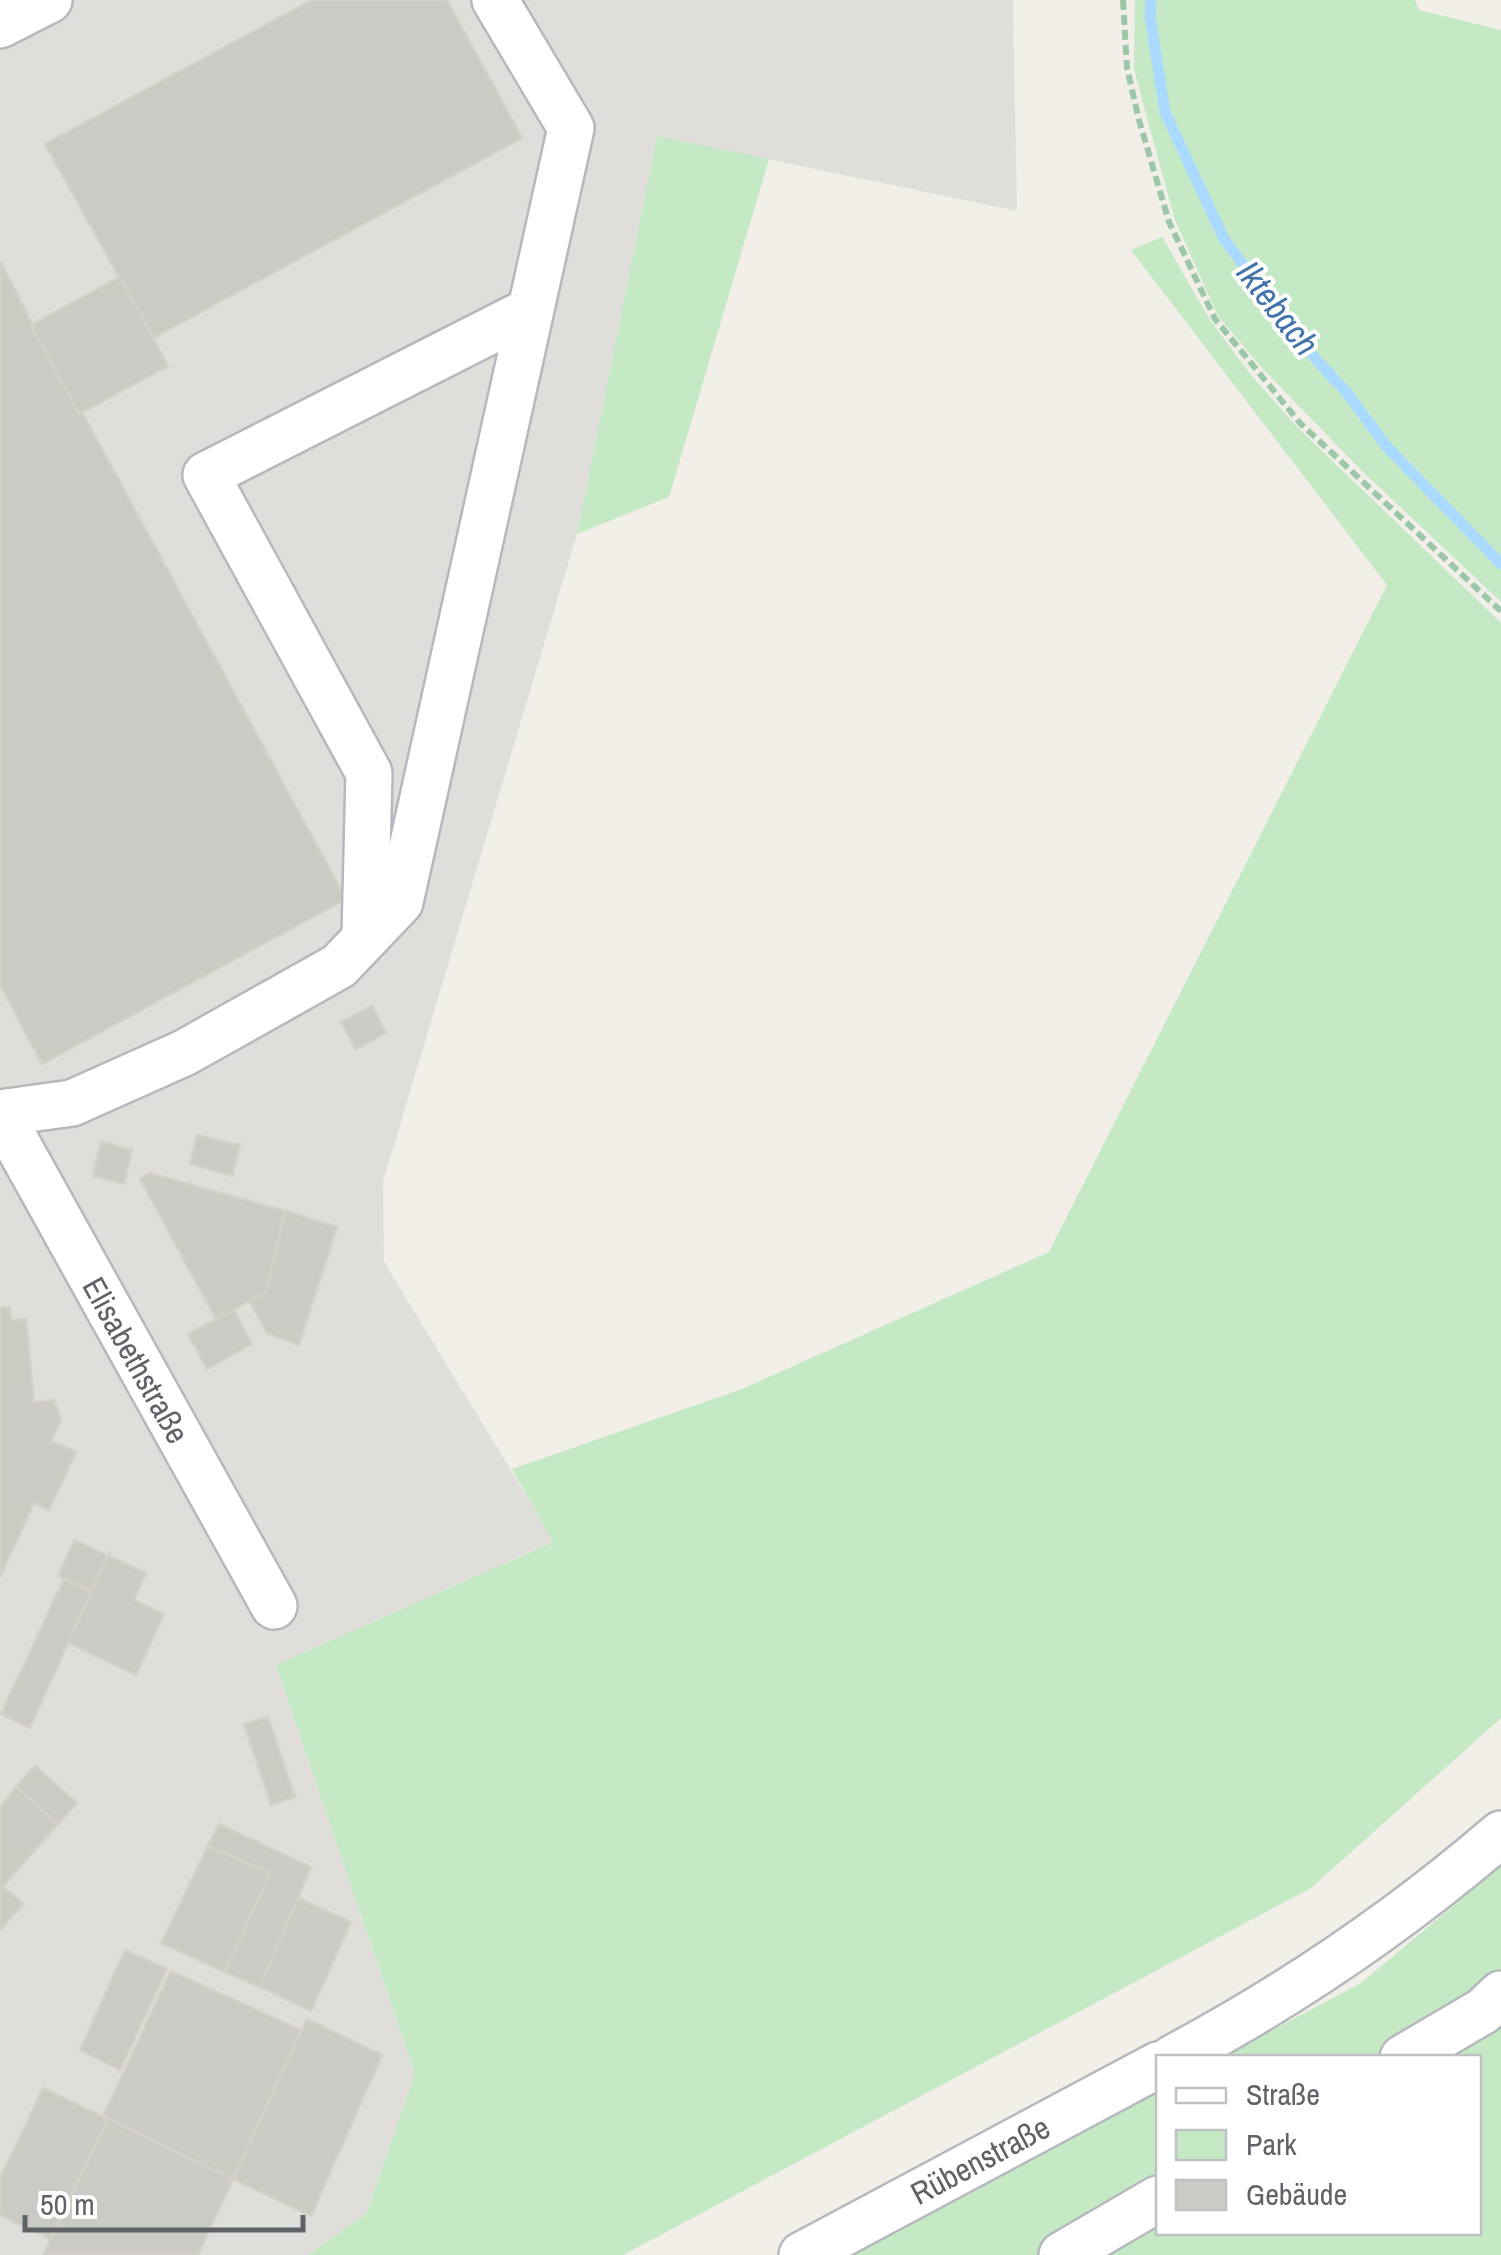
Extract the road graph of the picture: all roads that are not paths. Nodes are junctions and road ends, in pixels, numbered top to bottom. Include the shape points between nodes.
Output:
1 (48, 0) edge
2 (495, 0) edge
3 (0, 26) edge
4 (529, 311) junction
5 (365, 937) junction
6 (0, 1113) edge
7 (274, 1606) dead end
8 (1501, 1834) edge
9 (1501, 1994) edge
10 (1179, 2055) edge
11 (1408, 2055) edge
12 (1156, 2067) edge
13 (1156, 2200) edge
14 (802, 2255) edge
15 (1062, 2255) edge

1 - 3 street
2 - 4 street via 571,128
4 - 5 street via 400,902
4 - 5 street via 206,475 369,773
5 - 6 street via 339,966 184,1052 72,1103
6 - 7 street, Elisabethstraße
8 - 10 street via 1363,1943
9 - 11 street
12 - 14 street, Rübenstraße
13 - 15 street

